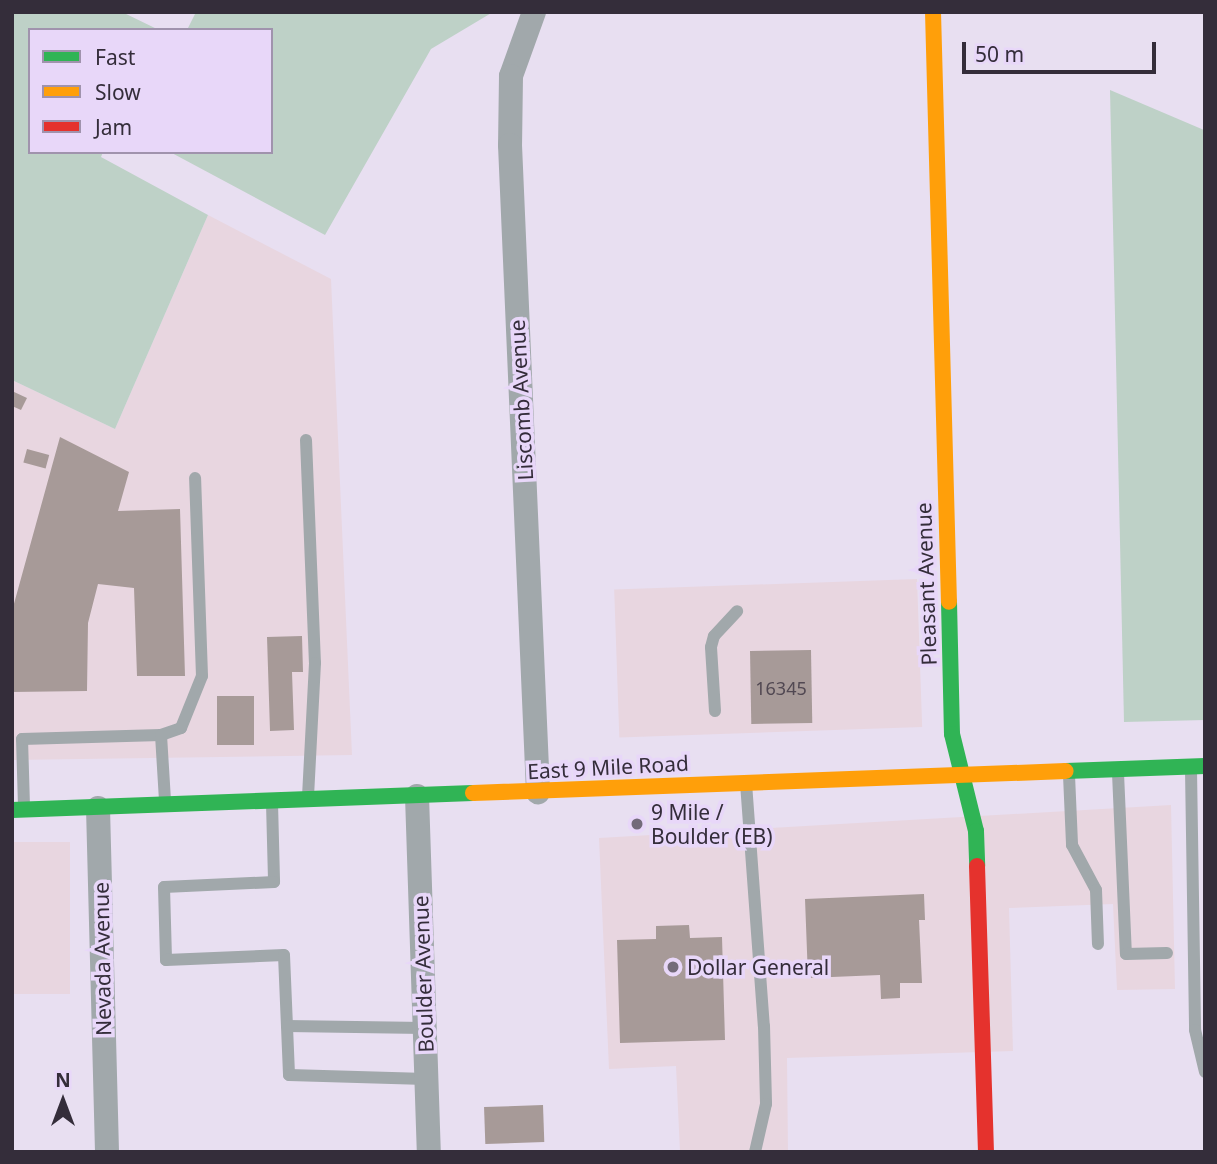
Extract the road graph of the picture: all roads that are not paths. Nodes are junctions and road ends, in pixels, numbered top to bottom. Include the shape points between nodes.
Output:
1 (534, 12) edge
2 (933, 12) edge
3 (306, 440) dead end
4 (195, 478) dead end
5 (737, 611) dead end
6 (715, 711) dead end
7 (161, 735) junction
8 (1198, 766) edge
9 (1118, 769) junction
10 (1069, 771) junction
11 (959, 776) junction
12 (746, 783) junction
13 (538, 792) junction
14 (417, 796) junction
15 (308, 800) junction
16 (272, 801) junction
17 (166, 806) junction
18 (98, 808) junction
19 (18, 810) edge
20 (1098, 944) dead end
21 (1167, 953) dead end
22 (287, 1026) junction
23 (425, 1028) junction
24 (1205, 1072) edge
25 (426, 1079) junction
26 (107, 1152) edge
27 (429, 1152) edge
28 (755, 1152) edge
29 (986, 1152) edge

1 - 13 street, Liscomb Avenue via 521,38 512,76 510,145
2 - 11 main road, Pleasant Avenue via 952,734
3 - 15 lane via 316,663
4 - 7 lane via 202,676 181,728
5 - 6 lane via 714,636 711,647
7 - 17 lane
7 - 19 lane via 22,739
8 - 9 main road, East 9 Mile Road
8 - 24 lane via 1195,1030
9 - 10 main road, East 9 Mile Road
9 - 21 lane via 1126,954
10 - 11 main road, East 9 Mile Road
10 - 20 lane via 1072,845 1096,890
11 - 12 main road, East 9 Mile Road
11 - 29 main road, Pleasant Avenue via 976,831
12 - 13 main road, East 9 Mile Road
12 - 28 lane via 765,1039 766,1104
13 - 14 main road, East 9 Mile Road
14 - 15 main road, East 9 Mile Road
14 - 23 street, Boulder Avenue
15 - 16 main road, East 9 Mile Road
16 - 17 main road, East 9 Mile Road
16 - 22 lane via 274,882 164,887 166,960 284,955
17 - 18 main road, East 9 Mile Road
18 - 19 main road, East 9 Mile Road
18 - 26 street, Nevada Avenue
22 - 23 lane
22 - 25 lane via 289,1075
23 - 25 street, Boulder Avenue
25 - 27 street, Boulder Avenue

